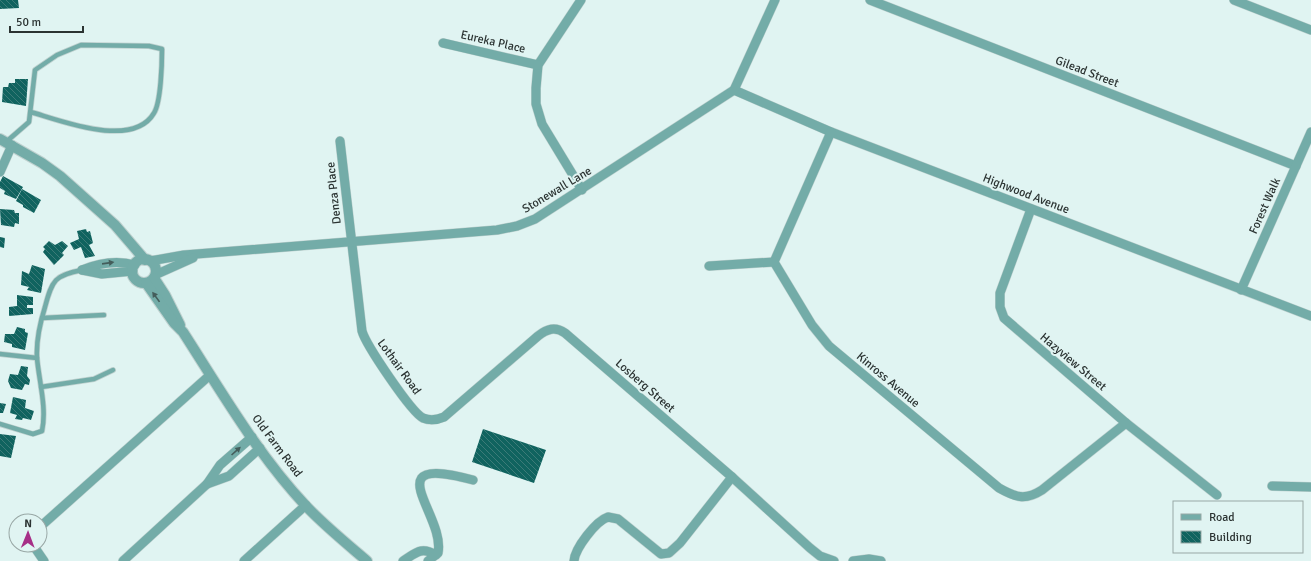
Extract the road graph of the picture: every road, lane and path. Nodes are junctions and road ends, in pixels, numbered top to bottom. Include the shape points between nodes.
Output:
1 (581, 0) edge
2 (775, 0) edge
3 (870, 0) edge
4 (1234, 0) edge
5 (1311, 30) edge
6 (442, 43) dead end
7 (538, 65) junction
8 (734, 90) junction
9 (31, 112) junction
10 (831, 132) junction
11 (1311, 132) edge
12 (340, 141) dead end
13 (6, 142) edge
14 (1296, 166) junction
15 (0, 172) edge
16 (582, 190) junction
17 (1031, 209) junction
18 (351, 243) junction
19 (198, 256) junction
20 (774, 262) junction
21 (140, 264) junction
22 (709, 266) dead end
23 (82, 270) joint
24 (152, 279) junction
25 (1241, 290) junction
26 (104, 314) dead end
27 (1311, 316) edge
28 (42, 318) junction
29 (0, 354) edge
30 (37, 358) junction
31 (114, 370) dead end
32 (210, 375) junction
33 (41, 387) junction
34 (436, 420) joint
35 (1126, 423) junction
36 (0, 424) edge
37 (252, 437) junction
38 (260, 448) junction
39 (732, 476) junction
40 (473, 480) dead end
41 (207, 484) junction
42 (1272, 486) dead end
43 (1311, 487) edge
44 (1217, 496) dead end
45 (306, 505) junction
46 (48, 520) edge
47 (432, 558) edge
48 (123, 561) edge
49 (244, 561) edge
50 (367, 561) edge
51 (402, 561) edge
52 (574, 561) edge
53 (834, 561) edge
54 (853, 561) edge
55 (882, 561) edge

1 - 7 street
2 - 8 street
3 - 14 street, Gilead Street
4 - 5 street
6 - 7 street, Eureka Place
7 - 16 street via 536,104 542,124
8 - 10 street, Highwood Avenue
8 - 16 street, Stonewall Lane
9 - 9 lane via 35,70 57,55 81,45 149,46 162,49 158,101 154,113 142,126 107,131 93,130
9 - 13 lane via 29,122
10 - 17 street, Highwood Avenue
10 - 20 street
11 - 14 street, Forest Walk
12 - 18 street, Denza Place
13 - 15 street
13 - 21 street via 60,176 115,225
14 - 25 street, Forest Walk
16 - 18 street, Stonewall Lane via 535,219 517,226
17 - 25 street, Highwood Avenue
17 - 35 street, Hazyview Street via 1000,293 1003,316 1009,324
18 - 19 street, Stonewall Lane
18 - 34 street, Lothair Road via 359,322 364,339 416,412 426,419
19 - 21 street, Stonewall Lane
19 - 24 street, Stonewall Lane
20 - 22 street
20 - 35 street, Kinross Avenue via 812,325 829,346 999,488 1015,497 1029,497 1042,490
21 - 23 street, Stonewall Lane via 102,274
21 - 24 street via 155,267
21 - 24 street via 135,279
23 - 28 lane via 55,279
24 - 32 street, Old Farm Road via 170,318 183,332
25 - 27 street, Highwood Avenue
26 - 28 lane
28 - 30 lane via 38,333
29 - 30 lane
30 - 33 lane
31 - 33 lane via 94,379
32 - 37 street, Old Farm Road
32 - 46 street
33 - 36 lane via 41,433 29,433
34 - 39 street, Losberg Street via 450,412 544,331 557,329 565,333
35 - 44 street, Hazyview Street
37 - 38 street, Old Farm Road
41 -> 37 street via 220,465
38 - 41 street via 229,476
38 - 45 street, Old Farm Road
39 - 52 street via 669,554 661,554 618,519 608,517 598,523 578,548
39 - 53 street, Losberg Street via 810,548 820,556
40 - 47 street via 446,473 426,475 421,479 420,493 437,535 438,551
41 - 48 street
42 - 43 street
45 - 49 street
45 - 50 street, Old Farm Road
47 - 51 street via 427,550 421,550
54 - 55 street

